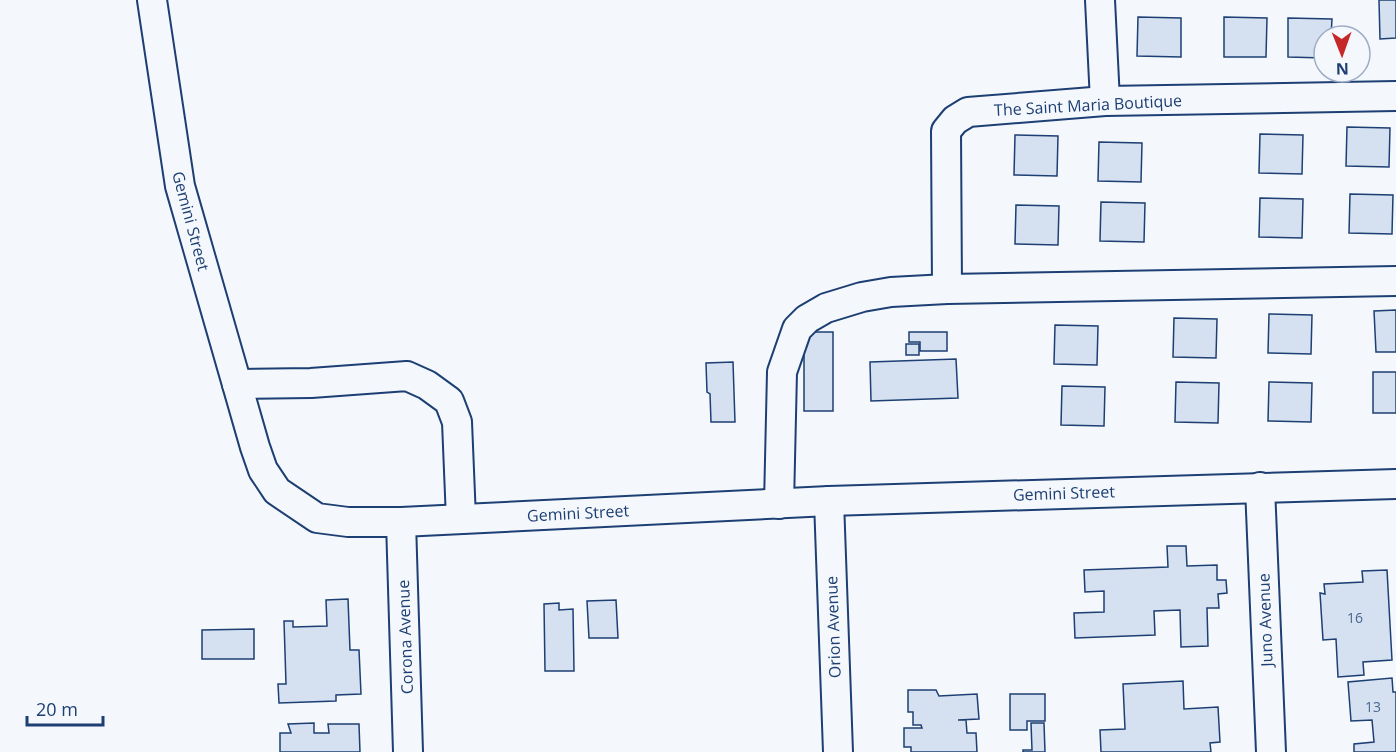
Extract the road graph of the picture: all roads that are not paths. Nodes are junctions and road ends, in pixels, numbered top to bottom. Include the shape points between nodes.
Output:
1 (152, 0) edge
2 (1100, 0) edge
3 (1396, 96) edge
4 (1105, 101) junction
5 (1396, 281) edge
6 (947, 289) junction
7 (237, 384) junction
8 (1396, 484) edge
9 (1260, 487) junction
10 (829, 501) junction
11 (779, 504) junction
12 (461, 519) junction
13 (401, 522) junction
14 (408, 752) edge
15 (838, 752) edge
16 (1271, 752) edge

1 - 7 street, Gemini Street via 180,186
2 - 4 street
3 - 4 street, The Saint Maria Boutique
4 - 6 street, The Saint Maria Boutique via 968,112 955,120 946,131 945,149
5 - 6 street
6 - 11 street via 862,297 826,308 797,329 782,372
7 - 12 street via 406,376 427,385 449,401 457,422
7 - 13 street, Gemini Street via 263,470 278,491 317,518
8 - 9 street, Gemini Street
9 - 10 street, Gemini Street
9 - 16 street, Juno Avenue
10 - 11 street, Gemini Street
10 - 15 street, Orion Avenue
11 - 12 street, Gemini Street
12 - 13 street, Gemini Street
13 - 14 street, Corona Avenue

